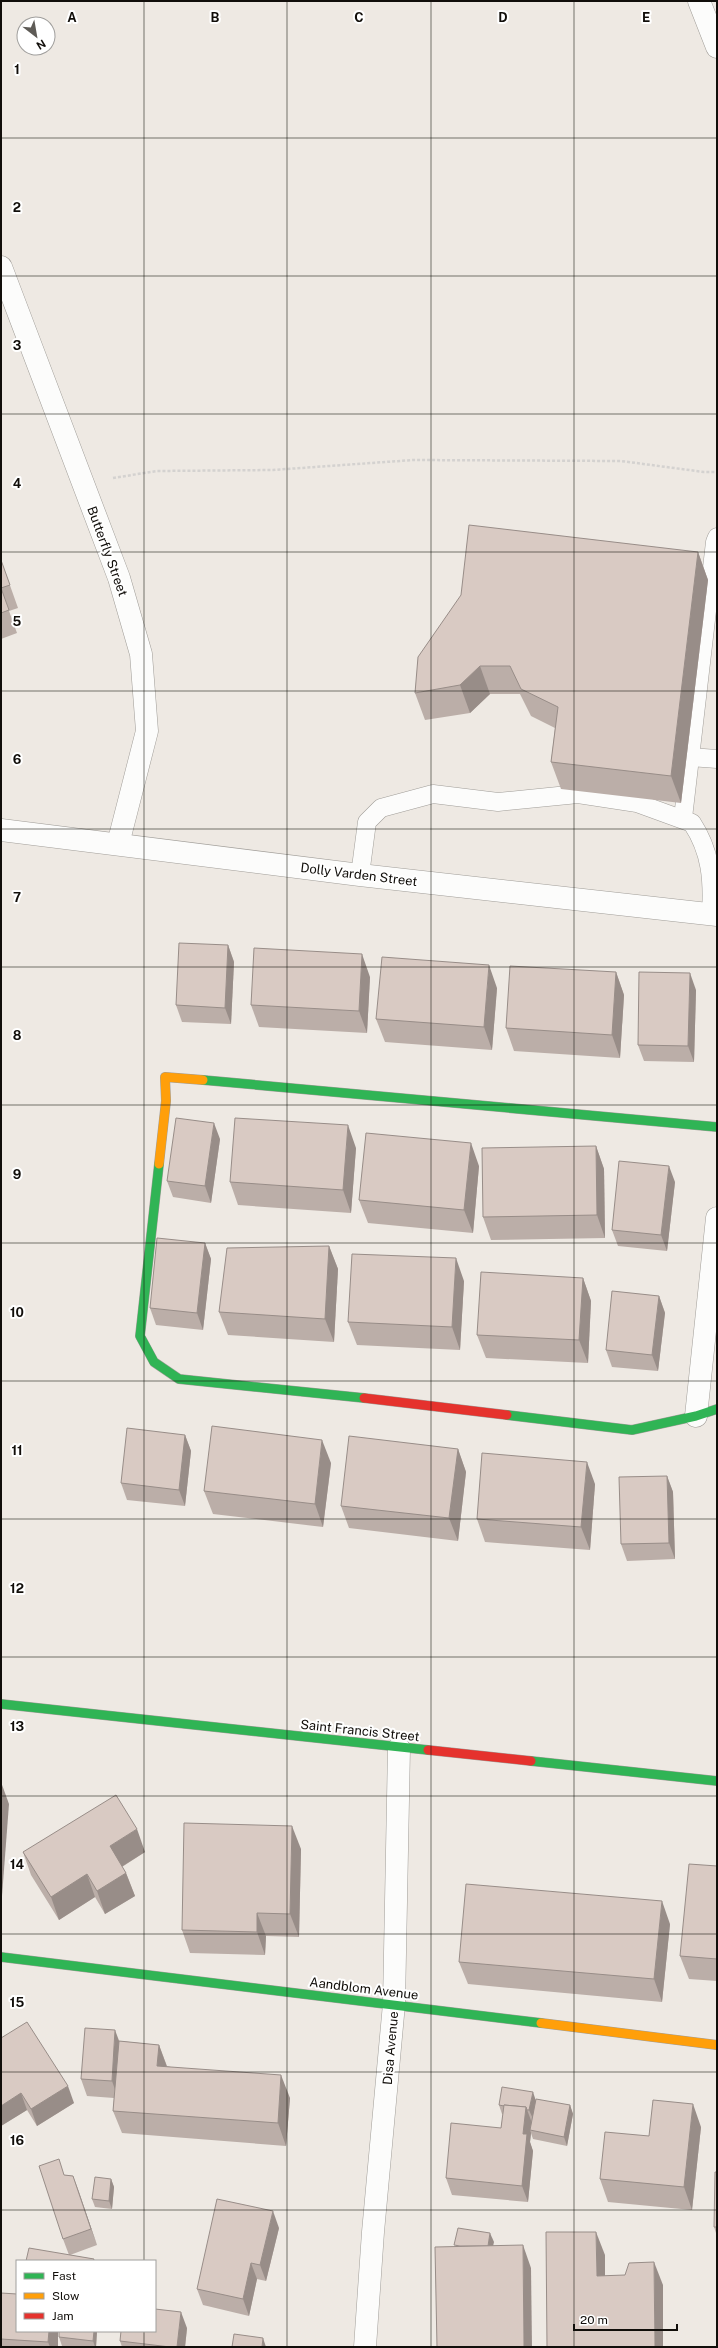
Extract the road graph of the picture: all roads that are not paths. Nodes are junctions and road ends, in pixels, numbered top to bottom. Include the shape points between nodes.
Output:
1 (699, 1) edge
2 (717, 47) edge
3 (1, 267) edge
4 (717, 538) edge
5 (714, 573) edge
6 (710, 654) edge
7 (690, 757) junction
8 (717, 759) edge
9 (683, 818) junction
10 (1, 830) edge
11 (118, 844) junction
12 (360, 875) junction
13 (714, 915) edge
14 (717, 1127) edge
15 (717, 1218) edge
16 (717, 1409) edge
17 (696, 1416) junction
18 (1, 1704) edge
19 (399, 1748) junction
20 (717, 1781) edge
21 (5, 1957) edge
22 (394, 2004) junction
23 (717, 2045) edge
24 (365, 2347) edge

1 - 2 street
3 - 11 street, Butterfly Street via 119,578 141,654 147,731
4 - 5 lane
5 - 6 lane
6 - 7 lane
7 - 8 lane
7 - 9 lane
9 - 12 lane via 637,803 578,794 498,802 433,794 381,808 367,822
9 - 13 lane via 692,823 709,856
10 - 11 street, Dolly Varden Street
11 - 12 street, Dolly Varden Street
12 - 13 street, Dolly Varden Street
14 - 17 street via 165,1077 165,1109 140,1336 144,1349 155,1367 179,1379 632,1430
15 - 17 street
16 - 17 street
18 - 19 street, Saint Francis Street
19 - 20 street, Saint Francis Street
19 - 22 street, Disa Avenue
21 - 22 street, Aandblom Avenue
22 - 23 street, Aandblom Avenue
22 - 24 street, Disa Avenue via 372,2232

